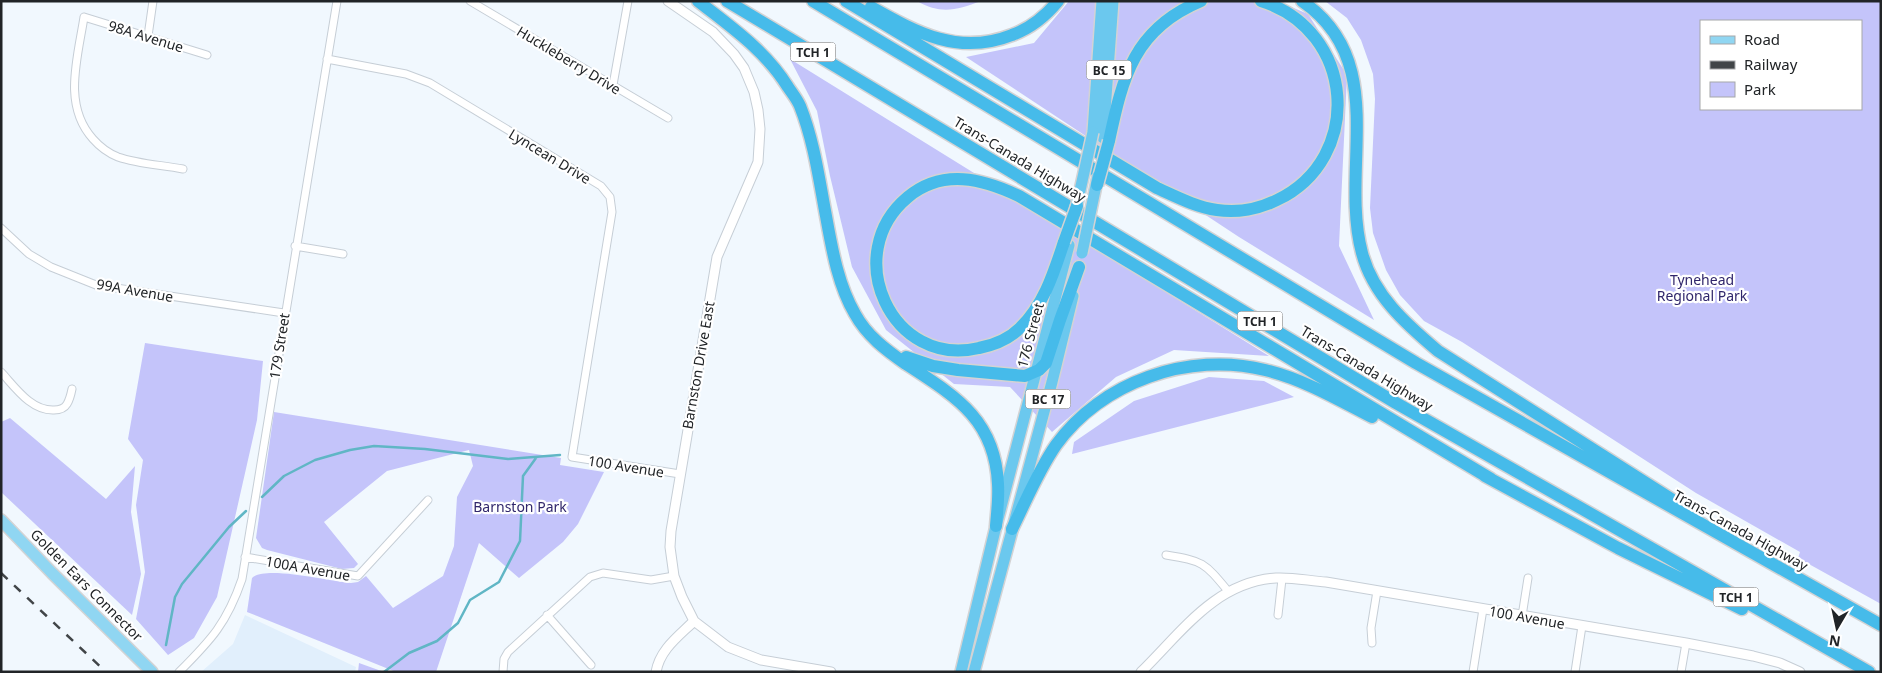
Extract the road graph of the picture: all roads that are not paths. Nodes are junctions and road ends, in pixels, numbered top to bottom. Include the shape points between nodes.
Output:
1 (153, 1) edge
2 (337, 1) edge
3 (470, 1) edge
4 (628, 1) edge
5 (668, 1) edge
6 (698, 1) edge
7 (727, 1) edge
8 (813, 1) edge
9 (846, 1) edge
10 (860, 1) edge
11 (1058, 1) edge
12 (1102, 1) edge
13 (1113, 1) edge
14 (1201, 1) edge
15 (1261, 1) edge
16 (1302, 1) edge
17 (148, 36) junction
18 (208, 55) dead end
19 (327, 58) junction
20 (613, 86) junction
21 (668, 118) dead end
22 (1102, 137) junction
23 (182, 169) dead end
24 (1097, 185) joint
25 (1077, 206) joint
26 (1, 228) edge
27 (1067, 243) junction
28 (296, 246) junction
29 (344, 254) dead end
30 (1079, 267) junction
31 (284, 313) junction
32 (881, 346) junction
33 (1, 372) edge
34 (1036, 372) junction
35 (72, 389) dead end
36 (572, 457) joint
37 (680, 474) junction
38 (1491, 479) junction
39 (428, 500) dead end
40 (1, 520) edge
41 (996, 526) junction
42 (1012, 529) junction
43 (1750, 553) junction
44 (1166, 555) dead end
45 (245, 557) junction
46 (674, 576) junction
47 (1282, 578) junction
48 (1528, 578) dead end
49 (1377, 591) junction
50 (1228, 592) junction
51 (1483, 609) junction
52 (547, 615) junction
53 (1278, 615) dead end
54 (1522, 616) junction
55 (694, 621) junction
56 (1881, 625) edge
57 (1582, 626) junction
58 (1372, 643) dead end
59 (1686, 643) junction
60 (1848, 660) junction
61 (591, 665) dead end
62 (152, 672) edge
63 (179, 672) edge
64 (503, 672) edge
65 (656, 672) edge
66 (831, 672) edge
67 (960, 672) edge
68 (974, 672) edge
69 (1141, 672) edge
70 (1473, 672) edge
71 (1575, 672) edge
72 (1681, 672) edge
73 (1800, 672) edge
74 (1869, 672) edge

1 - 17 street
2 - 19 street, 179 Street
3 - 20 street, Huckleberry Drive
4 - 20 street
5 - 37 street, Barnston Drive East via 713,32 734,54 754,92 760,129 758,162 717,257
6 - 32 highway via 752,43 771,63 799,104 812,145 843,284 855,315
7 - 60 highway, Trans-Canada Highway / TCH 1 via 1396,403
8 - 43 highway, Trans-Canada Highway via 1416,363
9 - 15 highway via 1157,188 1202,208 1234,211 1272,203 1304,183 1322,160 1336,125 1337,86 1322,47 1291,15
10 - 11 highway via 942,41 983,44 1001,40 1036,23
12 - 22 highway, BC 15
13 - 22 highway, BC 15
14 - 22 highway via 1166,20 1140,49
16 - 43 highway via 1335,34 1353,74 1358,105 1355,209 1358,232 1362,254 1386,301 1438,351 1646,482
17 - 18 street, 98A Avenue
17 - 23 street, 98A Avenue via 84,16 74,91 77,111 87,132 103,149 118,156
19 - 28 street, 179 Street
19 - 36 street, Lyncean Drive via 406,74 430,83 601,186 610,197 612,212
20 - 21 street, Huckleberry Drive
22 - 24 highway, bridge
22 - 25 highway, BC 15, bridge
24 - 30 highway, BC 17, bridge
25 - 27 highway, bridge
26 - 31 street, 99A Avenue via 29,254 51,267 96,284
27 - 34 highway, 176 Street / BC 17
27 - 38 highway via 1045,293 1020,329 1009,337 976,349 964,351 936,347 914,337 896,321 877,281 876,257 880,235 892,214 915,191 934,182 957,179 995,185 1019,196
28 - 29 street
28 - 31 street, 179 Street
30 - 34 highway via 1046,363
30 - 42 highway, BC 17
31 - 45 street, 179 Street
32 - 34 highway via 914,361 958,370 1025,376
32 - 41 highway via 967,408 982,427 996,466
33 - 35 street via 30,402 46,410 64,408
34 - 41 highway, 176 Street / BC 17
36 - 37 street, 100 Avenue
37 - 46 street, Barnston Drive East via 670,547
38 - 42 highway via 1300,381 1239,365 1206,365 1146,377 1124,387 1084,415 1045,462
38 - 60 highway via 1618,548
39 - 45 street, 100A Avenue via 358,576
40 - 62 main road, Golden Ears Connector
41 - 67 highway, 176 Street / BC 17
42 - 68 highway, BC 17
43 - 56 highway, Trans-Canada Highway
44 - 50 street via 1204,565
45 - 63 street, 179 Street via 242,579 226,618 208,643
46 - 52 street via 651,580 603,573 590,576
46 - 55 street, Barnston Drive East
47 - 49 street, 100 Avenue
47 - 50 street, 100 Avenue via 1252,583
47 - 53 street
48 - 54 street
49 - 51 street, 100 Avenue
49 - 58 street
50 - 69 street via 1187,624
51 - 54 street, 100 Avenue
51 - 70 street
52 - 61 street
52 - 64 street via 505,655
54 - 57 street, 100 Avenue
55 - 65 street via 669,645
55 - 66 street, Barnston Drive East via 728,647 761,660
57 - 59 street, 100 Avenue
57 - 71 street
59 - 72 street
59 - 73 street, 100 Avenue via 1753,656
60 - 74 highway, Trans-Canada Highway / TCH 1

